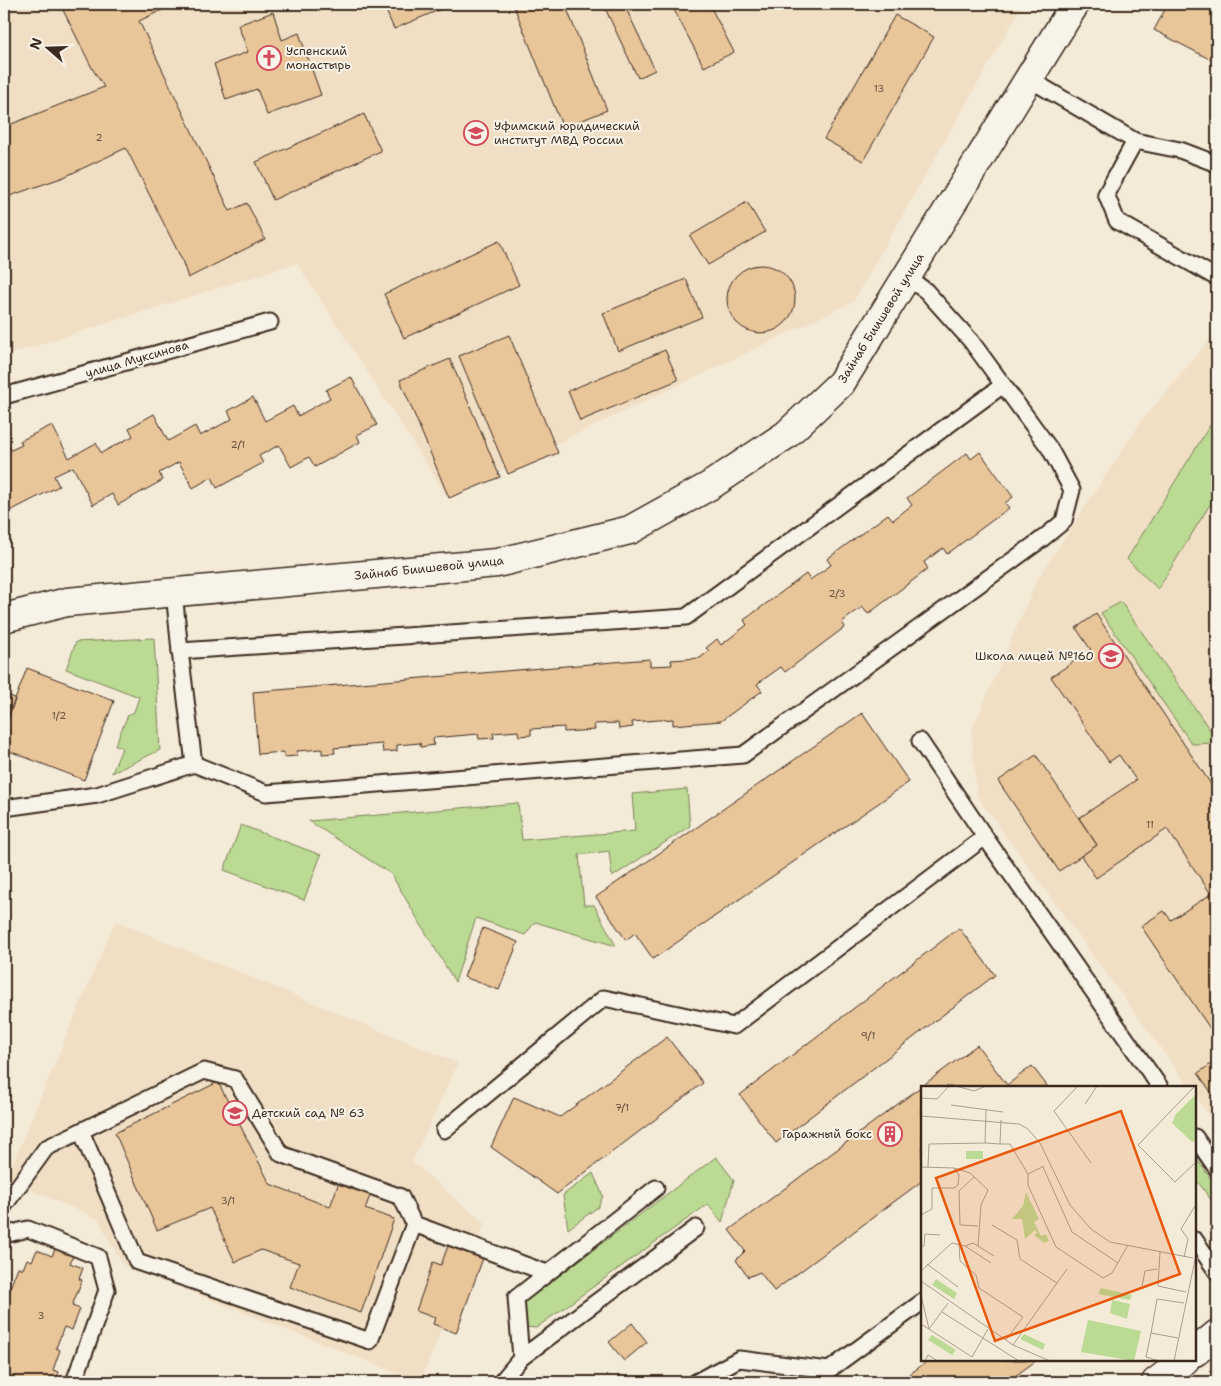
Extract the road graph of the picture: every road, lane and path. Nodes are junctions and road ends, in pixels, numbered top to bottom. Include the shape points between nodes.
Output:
1 (1074, 4) edge
2 (1028, 79) junction
3 (1135, 141) junction
4 (1217, 164) edge
5 (907, 277) junction
6 (1217, 278) edge
7 (270, 322) dead end
8 (1003, 385) junction
9 (4, 396) edge
10 (174, 592) junction
11 (4, 618) edge
12 (180, 651) junction
13 (920, 742) dead end
14 (194, 764) junction
15 (4, 808) edge
16 (985, 837) junction
17 (1159, 1086) edge
18 (81, 1130) junction
19 (444, 1130) dead end
20 (1196, 1138) edge
21 (1217, 1169) edge
22 (656, 1188) dead end
23 (4, 1206) edge
24 (414, 1224) junction
25 (696, 1228) dead end
26 (4, 1235) edge
27 (1196, 1241) edge
28 (1217, 1272) edge
29 (547, 1273) junction
30 (921, 1303) edge
31 (1217, 1334) edge
32 (1196, 1351) edge
33 (521, 1358) junction
34 (1184, 1361) edge
35 (74, 1382) edge
36 (501, 1382) edge
37 (696, 1382) edge
38 (1156, 1382) edge

1 - 2 street, Зайнаб Биишевой улица
2 - 3 lane
2 - 5 street, Зайнаб Биишевой улица
3 - 4 lane via 1180,150
3 - 6 lane via 1106,194 1117,221
5 - 8 lane via 926,290
5 - 10 street, Зайнаб Биишевой улица via 842,383 786,435 711,485 630,530 497,564
7 - 9 lane, улица Муксинова
8 - 12 lane via 686,617
8 - 14 lane via 1050,449 1072,490 1064,521 743,755 266,793
10 - 11 street, Зайнаб Биишевой улица via 67,602
10 - 12 lane
12 - 14 lane
13 - 16 lane
14 - 15 lane via 97,795
16 - 17 lane
16 - 19 lane via 734,1026 604,998
18 - 23 lane via 46,1148
18 - 24 lane via 204,1071 235,1079 281,1154 401,1197
18 - 24 lane via 137,1262 370,1341
20 - 21 lane
22 - 29 lane
24 - 29 lane
25 - 33 lane
26 - 35 lane via 28,1230 98,1257 107,1290
27 - 28 lane
29 - 33 lane via 516,1298
30 - 37 lane via 829,1370 740,1359
31 - 32 street
33 - 36 lane
34 - 38 street

